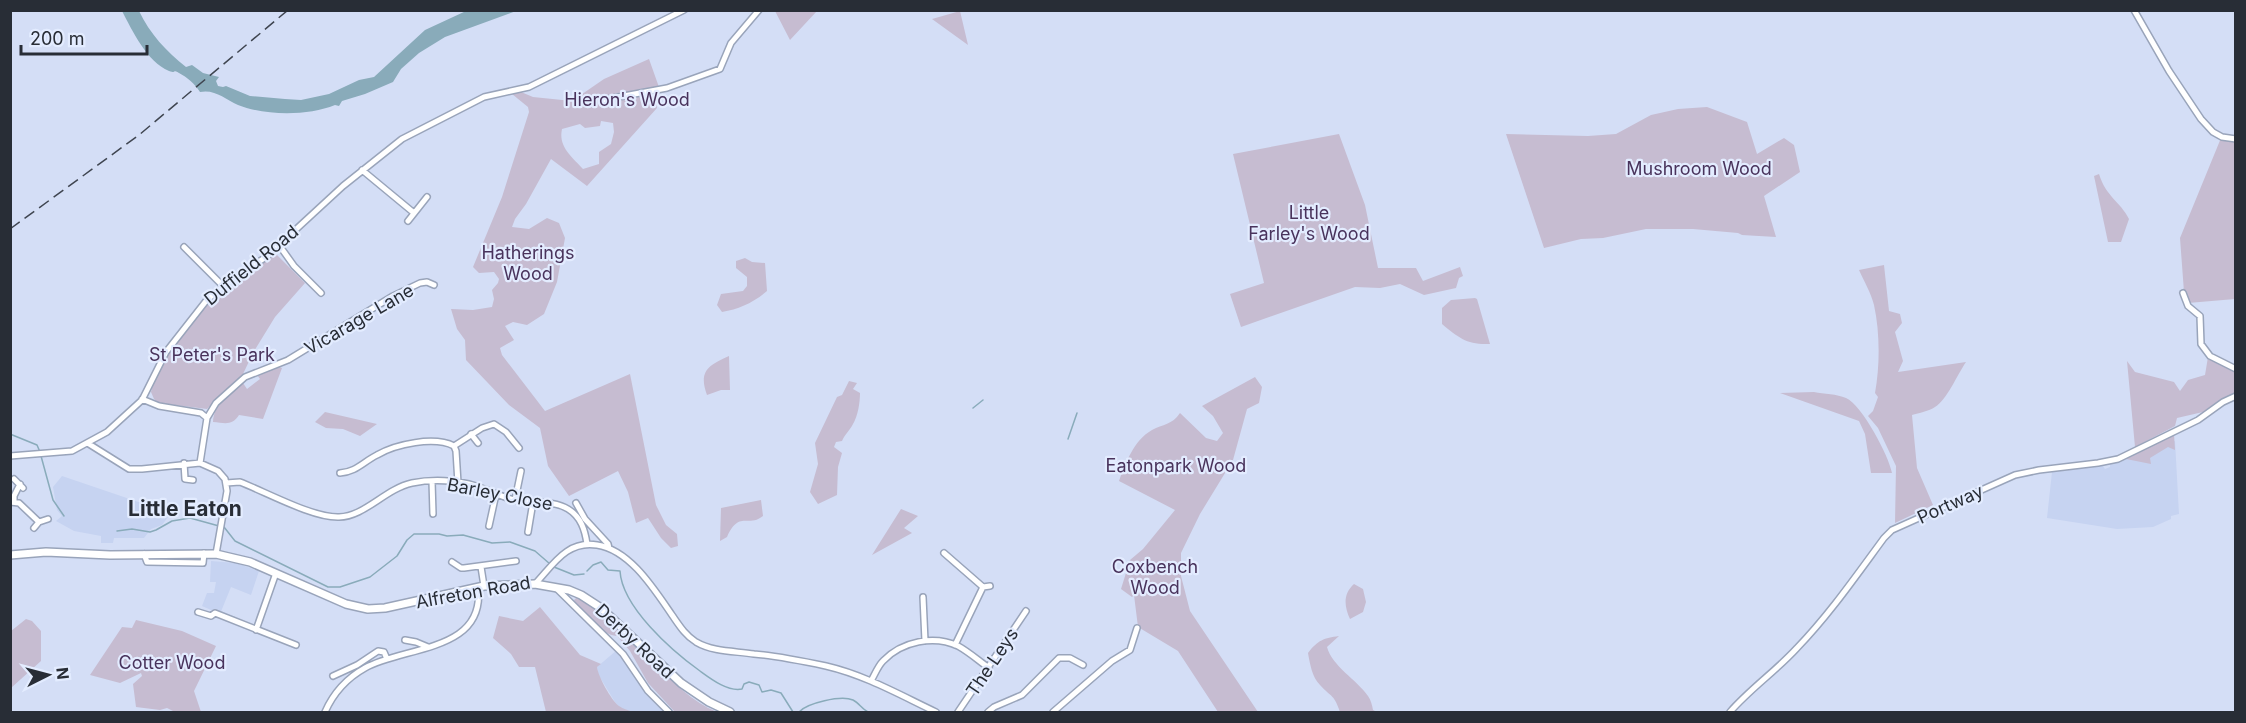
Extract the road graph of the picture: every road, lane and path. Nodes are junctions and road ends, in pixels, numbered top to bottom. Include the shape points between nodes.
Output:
1 (684, 10) edge
2 (759, 10) edge
3 (2133, 10) edge
4 (602, 100) dead end
5 (2235, 139) edge
6 (362, 170) junction
7 (430, 207) dead end
8 (414, 213) junction
9 (408, 221) dead end
10 (279, 245) junction
11 (184, 247) dead end
12 (322, 284) dead end
13 (434, 285) dead end
14 (223, 286) junction
15 (2183, 293) dead end
16 (2235, 369) edge
17 (2235, 396) edge
18 (142, 399) junction
19 (207, 418) junction
20 (471, 434) junction
21 (478, 443) dead end
22 (89, 444) junction
23 (454, 446) junction
24 (519, 448) dead end
25 (10, 456) edge
26 (184, 463) junction
27 (200, 463) junction
28 (521, 471) dead end
29 (340, 473) dead end
30 (14, 479) dead end
31 (193, 480) dead end
32 (432, 482) junction
33 (226, 483) junction
34 (458, 483) junction
35 (496, 494) junction
36 (515, 500) junction
37 (12, 502) edge
38 (533, 502) junction
39 (576, 503) dead end
40 (433, 514) dead end
41 (48, 519) dead end
42 (39, 522) junction
43 (489, 526) dead end
44 (34, 528) dead end
45 (528, 532) dead end
46 (587, 544) junction
47 (609, 548) junction
48 (216, 554) junction
49 (10, 555) edge
50 (946, 556) dead end
51 (516, 561) dead end
52 (452, 562) dead end
53 (481, 567) junction
54 (276, 573) junction
55 (535, 584) junction
56 (990, 586) dead end
57 (481, 587) junction
58 (982, 587) junction
59 (556, 588) junction
60 (923, 597) dead end
61 (198, 612) dead end
62 (1026, 612) dead end
63 (1137, 628) dead end
64 (256, 630) junction
65 (405, 640) dead end
66 (925, 641) junction
67 (296, 645) dead end
68 (955, 645) junction
69 (428, 647) junction
70 (387, 659) junction
71 (1083, 665) dead end
72 (988, 668) junction
73 (333, 676) dead end
74 (871, 681) junction
75 (325, 712) edge
76 (669, 712) edge
77 (730, 712) edge
78 (936, 712) edge
79 (958, 712) edge
80 (988, 712) edge
81 (1053, 712) edge
82 (1730, 712) edge

1 - 6 street, Duffield Road via 523,90 484,97 399,141
2 - 4 street via 733,40 720,69 667,88
3 - 5 street via 2207,127 2222,137
6 - 8 street
6 - 10 street, Duffield Road
7 - 8 street via 425,199
8 - 9 street
10 - 12 street via 319,291
10 - 14 street, Duffield Road
11 - 14 street
13 - 19 street, Vicarage Lane via 420,283 393,296 288,360 246,377 216,404
14 - 18 street, Duffield Road via 173,342
15 - 16 street via 2188,306 2200,316 2201,344 2210,356
17 - 82 street, Portway via 2198,420 2118,459 2015,475 1892,530 1796,650
18 - 19 street via 201,413
18 - 22 street, Duffield Road
19 - 27 street
20 - 21 street
20 - 23 street
20 - 24 street via 494,424
22 - 25 street, Duffield Road via 72,451
22 - 26 street via 129,469
23 - 29 street via 441,442 397,446 355,470
23 - 34 street
26 - 27 street
26 - 31 street via 185,479
27 - 33 street via 218,471
28 - 36 street
30 - 37 street via 21,486
32 - 33 street, Barley Close via 398,488 358,513 340,517 316,514 238,482
32 - 34 street, Barley Close
32 - 40 street
33 - 48 street
34 - 35 street, Barley Close
35 - 36 street, Barley Close
35 - 43 street
36 - 38 street, Barley Close
37 - 42 street via 19,503
38 - 45 street
38 - 46 street, Barley Close via 568,509 584,527
39 - 47 street
41 - 42 street
42 - 44 street
46 - 47 street
46 - 55 street, Alfreton Road via 562,553
47 - 74 street via 637,571 683,631 697,643 712,649 818,664
48 - 49 main road, Alfreton Road
48 - 54 main road, Alfreton Road via 242,559
50 - 58 street
51 - 53 street
52 - 53 street via 460,568
53 - 57 street
54 - 57 main road, Alfreton Road via 346,604 368,609
54 - 64 street
55 - 57 main road, Alfreton Road
55 - 59 main road, Derby Road
56 - 58 street
57 - 69 street via 478,609 464,630 452,640
58 - 68 street
59 - 76 street via 624,654 648,691
59 - 77 main road, Derby Road via 581,595 601,608 681,683
60 - 66 street
61 - 64 street via 211,616 215,613
62 - 72 street, The Leys
63 - 81 street via 1130,650
64 - 67 street
65 - 69 street
66 - 68 street
66 - 74 street via 892,653
68 - 72 street
69 - 70 street
70 - 73 street via 384,652 378,651
70 - 75 street via 349,679
71 - 80 street via 1070,658 1059,658 1022,695
72 - 79 street, The Leys
74 - 78 street

